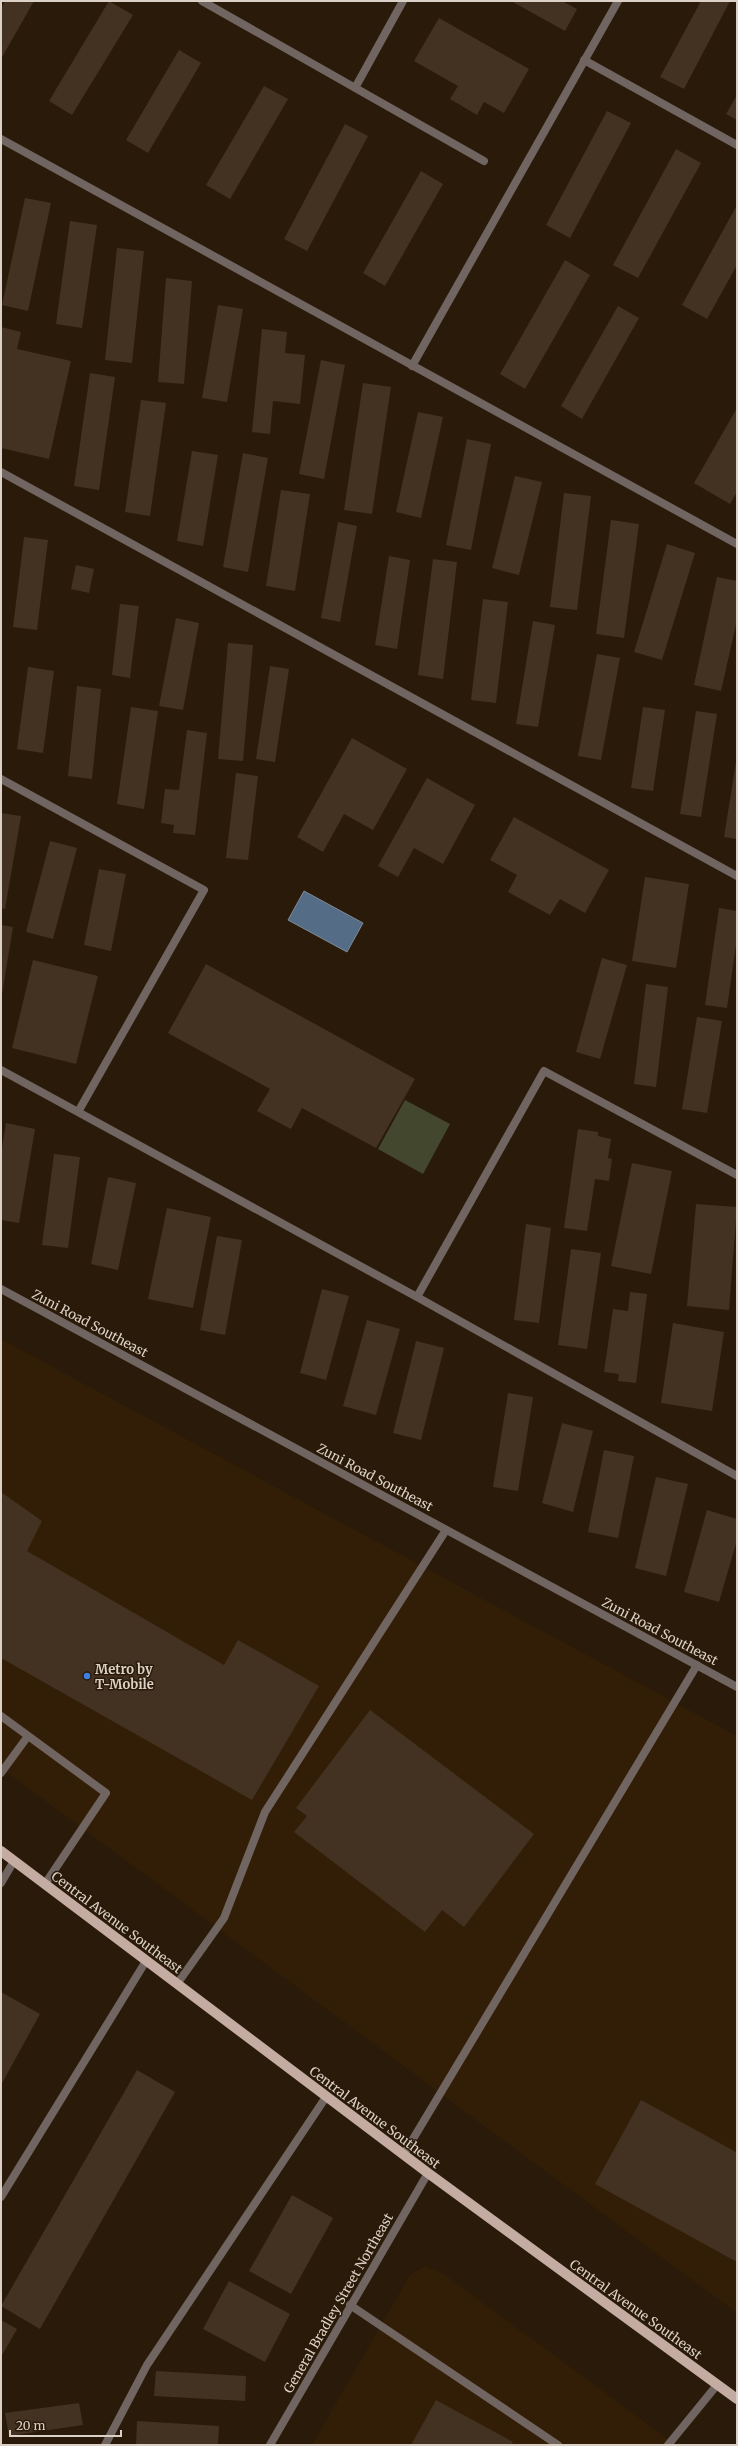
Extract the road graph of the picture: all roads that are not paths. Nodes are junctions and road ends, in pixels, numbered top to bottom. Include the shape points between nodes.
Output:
1 (202, 1) edge
2 (403, 1) edge
3 (618, 1) edge
4 (584, 60) junction
5 (355, 88) junction
6 (1, 139) edge
7 (737, 145) edge
8 (484, 161) dead end
9 (412, 366) junction
10 (1, 472) edge
11 (737, 544) edge
12 (1, 779) edge
13 (737, 876) edge
14 (1, 1070) edge
15 (78, 1112) junction
16 (737, 1175) edge
17 (1, 1289) edge
18 (417, 1297) junction
19 (737, 1476) edge
20 (446, 1530) junction
21 (697, 1665) junction
22 (737, 1687) edge
23 (1, 1716) edge
24 (28, 1736) junction
25 (1, 1773) edge
26 (1, 1851) edge
27 (14, 1861) junction
28 (1, 1883) edge
29 (45, 1884) junction
30 (146, 1961) junction
31 (177, 1984) junction
32 (326, 2097) junction
33 (404, 2154) junction
34 (428, 2173) junction
35 (1, 2197) edge
36 (350, 2305) junction
37 (717, 2384) junction
38 (737, 2399) edge
39 (105, 2445) edge
40 (270, 2445) edge
41 (558, 2445) edge
42 (668, 2445) edge

1 - 5 street
2 - 5 street
3 - 4 street
4 - 7 street
4 - 9 street
5 - 8 street
6 - 9 street
9 - 11 street
10 - 13 street
12 - 15 street via 204,890
14 - 15 street
15 - 18 street
16 - 18 street via 544,1070
17 - 20 street, Zuni Road Southeast
18 - 19 street
20 - 21 street, Zuni Road Southeast
20 - 31 street via 265,1812 224,1918
21 - 22 street, Zuni Road Southeast
21 - 33 street
23 - 24 street
24 - 25 street
24 - 29 street via 106,1793
26 - 27 main road, Central Avenue Southeast
27 - 28 street
27 - 29 main road, Central Avenue Southeast
29 - 30 main road, Central Avenue Southeast
30 - 31 main road, Central Avenue Southeast
30 - 35 street
31 - 32 main road, Central Avenue Southeast
32 - 33 main road, Central Avenue Southeast
32 - 39 street via 147,2365
33 - 34 main road, Central Avenue Southeast
34 - 36 street, General Bradley Street Northeast
34 - 37 main road, Central Avenue Southeast
36 - 40 street, General Bradley Street Northeast
36 - 41 street
37 - 38 main road, Central Avenue Southeast
37 - 42 street

